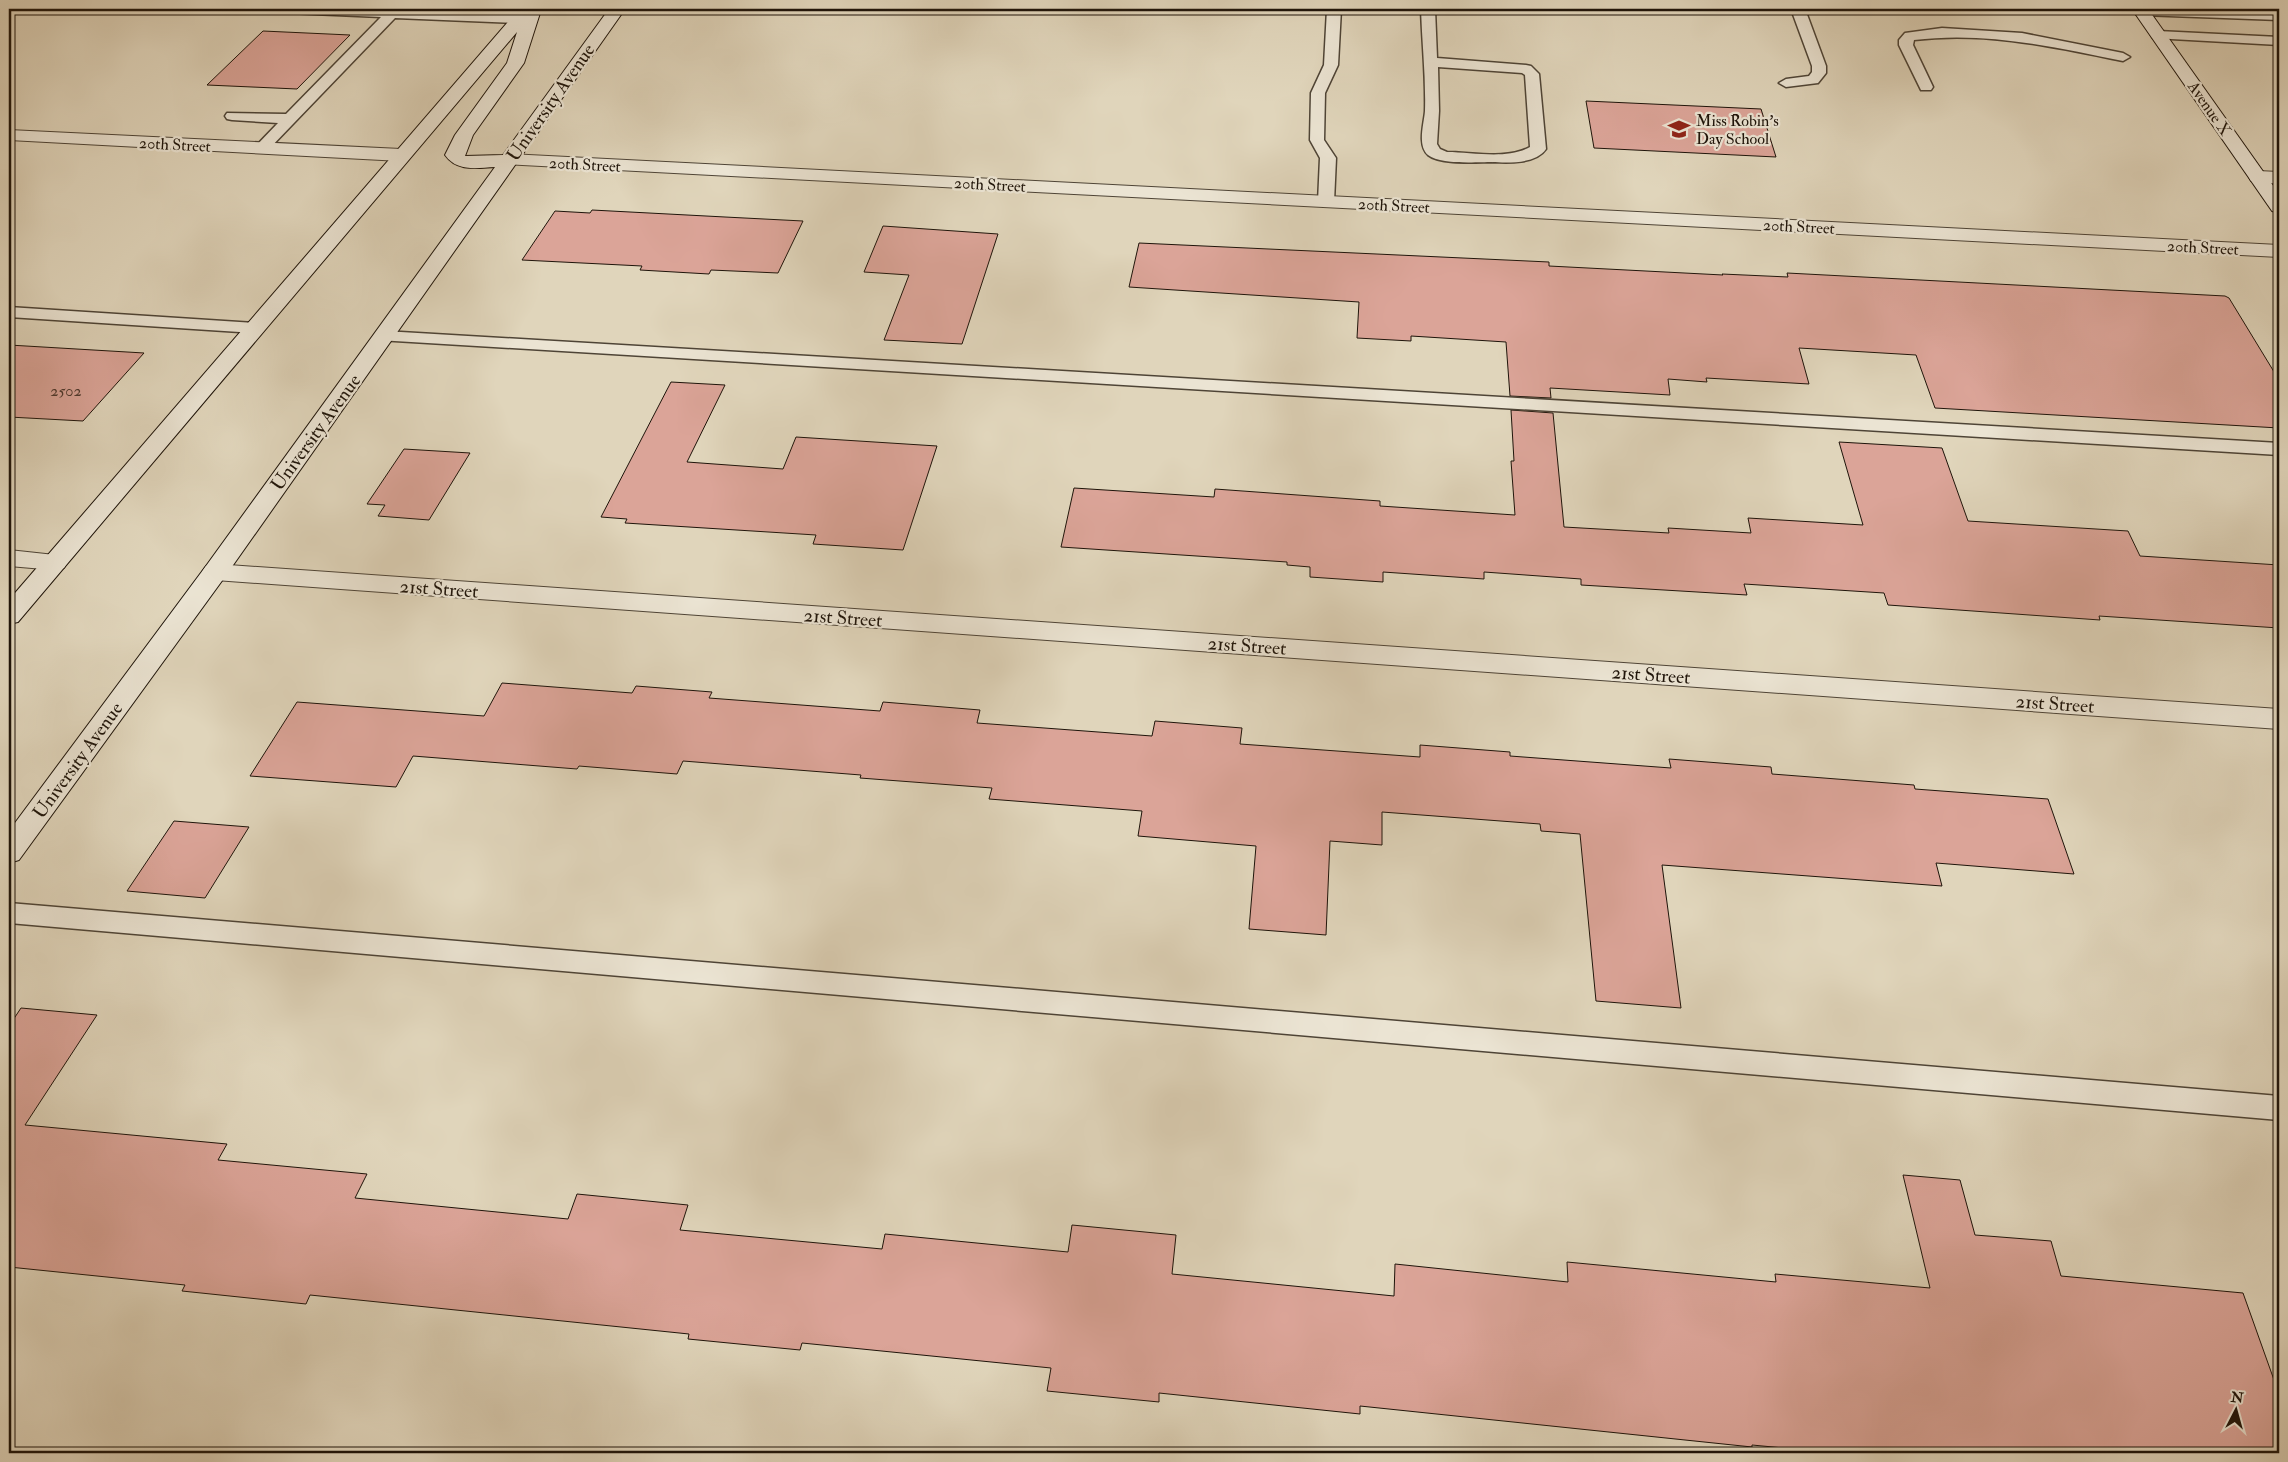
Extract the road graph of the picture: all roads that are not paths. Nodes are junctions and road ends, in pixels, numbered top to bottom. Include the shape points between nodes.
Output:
1 (288, 9) edge
2 (617, 9) edge
3 (1334, 9) edge
4 (1428, 9) edge
5 (1798, 9) edge
6 (2141, 10) edge
7 (2221, 11) edge
8 (527, 12) edge
9 (392, 14) junction
10 (2279, 16) edge
11 (2158, 36) junction
12 (2279, 41) edge
13 (2123, 57) dead end
14 (1430, 62) junction
15 (1786, 83) dead end
16 (1926, 87) dead end
17 (232, 116) dead end
18 (289, 119) junction
19 (9, 135) edge
20 (262, 148) junction
21 (401, 155) junction
22 (509, 160) junction
23 (2258, 177) junction
24 (2279, 178) edge
25 (1326, 202) junction
26 (2279, 207) edge
27 (2279, 251) edge
28 (9, 312) edge
29 (255, 328) junction
30 (384, 336) junction
31 (2279, 449) edge
32 (9, 558) edge
33 (55, 562) junction
34 (215, 572) junction
35 (9, 616) edge
36 (2279, 719) edge
37 (9, 852) edge
38 (9, 913) edge
39 (2279, 1108) edge

1 - 9 lane
2 - 22 street, University Avenue
3 - 25 lane via 1330,65 1318,93 1317,140 1328,158
4 - 14 lane
5 - 15 lane via 1819,73 1812,80
6 - 7 lane
6 - 11 street, Avenue X
7 - 10 lane
8 - 9 lane
8 - 21 street
8 - 22 street, 20th Street via 514,63 454,155 468,163
9 - 18 lane
11 - 12 lane
11 - 23 street, Avenue X
13 - 16 lane via 2022,37 1942,32 1918,34 1910,36 1906,45
14 - 14 lane via 1432,123 1429,144 1434,152 1445,156 1504,158 1527,156 1538,148 1532,74 1526,69
17 - 18 lane
18 - 20 lane
19 - 20 street, 20th Street
20 - 21 street, 20th Street
21 - 29 street
22 - 25 street, 20th Street
22 - 30 street, University Avenue
23 - 24 street
23 - 26 street, Avenue X
25 - 27 street, 20th Street
28 - 29 lane
29 - 33 street
30 - 31 lane
30 - 34 street, University Avenue
32 - 33 street
33 - 35 street
34 - 36 street, 21st Street
34 - 37 street, University Avenue
38 - 39 lane

